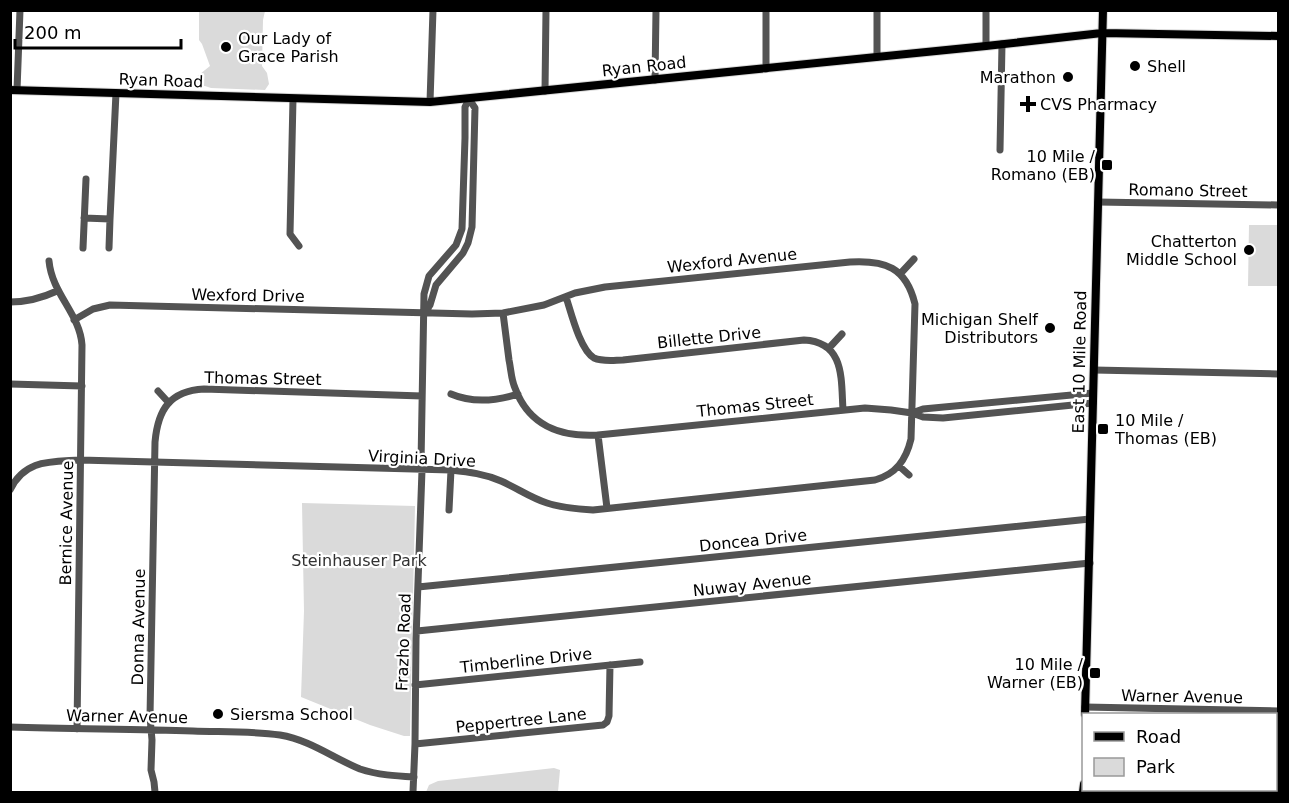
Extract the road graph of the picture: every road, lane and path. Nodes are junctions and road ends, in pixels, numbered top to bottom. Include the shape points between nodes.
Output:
1 (20, 10) edge
2 (433, 10) edge
3 (546, 10) edge
4 (656, 10) edge
5 (766, 10) edge
6 (877, 10) edge
7 (986, 10) edge
8 (1103, 10) edge
9 (1102, 33) junction
10 (1278, 36) edge
11 (1002, 44) junction
12 (986, 46) junction
13 (877, 57) junction
14 (766, 69) junction
15 (655, 80) junction
16 (14, 90) edge
17 (545, 91) junction
18 (116, 93) junction
19 (293, 99) junction
20 (469, 99) junction
21 (430, 102) junction
22 (1000, 150) dead end
23 (86, 179) dead end
24 (1098, 202) junction
25 (1278, 206) edge
26 (84, 218) junction
27 (110, 219) junction
28 (299, 246) dead end
29 (83, 248) dead end
30 (109, 248) dead end
31 (914, 259) dead end
32 (49, 261) dead end
33 (900, 274) junction
34 (57, 291) junction
35 (566, 297) junction
36 (10, 302) edge
37 (425, 313) junction
38 (503, 313) junction
39 (74, 320) junction
40 (842, 334) dead end
41 (829, 348) junction
42 (1094, 370) junction
43 (1278, 374) edge
44 (10, 384) edge
45 (82, 386) junction
46 (158, 391) dead end
47 (1093, 393) junction
48 (451, 394) dead end
49 (518, 394) junction
50 (422, 396) junction
51 (1022, 399) junction
52 (169, 403) junction
53 (991, 403) junction
54 (1093, 403) junction
55 (843, 410) junction
56 (1024, 410) junction
57 (912, 413) junction
58 (992, 413) junction
59 (598, 435) junction
60 (80, 460) junction
61 (154, 462) junction
62 (899, 466) junction
63 (422, 470) junction
64 (452, 471) junction
65 (909, 475) dead end
66 (10, 490) edge
67 (607, 508) junction
68 (449, 510) dead end
69 (1090, 519) junction
70 (1090, 563) junction
71 (418, 587) junction
72 (417, 631) junction
73 (640, 662) dead end
74 (610, 665) junction
75 (415, 685) junction
76 (1085, 711) edge
77 (1278, 711) edge
78 (1258, 712) edge
79 (10, 727) edge
80 (77, 729) junction
81 (151, 730) junction
82 (415, 744) junction
83 (414, 777) junction
84 (155, 792) edge
85 (413, 792) edge

1 - 16 street
2 - 21 street
3 - 17 street
4 - 15 street
5 - 14 street
6 - 13 street
7 - 12 street
8 - 9 main road, East 10 Mile Road
9 - 10 main road, Ryan Road
9 - 11 main road, Ryan Road
9 - 24 main road, East 10 Mile Road
11 - 12 main road, Ryan Road
11 - 22 street
12 - 13 main road, Ryan Road
13 - 14 main road, Ryan Road
14 - 15 main road, Ryan Road
15 - 17 main road, Ryan Road
16 - 18 main road, Ryan Road
17 - 20 main road, Ryan Road
18 - 19 main road, Ryan Road
18 - 27 street
19 - 21 main road, Ryan Road
19 - 28 street via 290,234
20 - 21 main road, Ryan Road
20 - 37 street, Frazho Road via 475,108 471,235 463,253 436,285
23 - 26 street
24 - 25 street, Romano Street
24 - 42 main road, East 10 Mile Road
26 - 27 street
26 - 29 street
27 - 30 street
31 - 33 street
32 - 34 street
33 - 35 street, Wexford Avenue via 879,262 859,261 622,285
33 - 57 street via 915,304
34 - 36 street via 29,301
34 - 39 street, Bernice Avenue
35 - 38 street, Wexford Avenue
35 - 41 street, Billette Drive via 584,346 600,360 804,340
37 - 38 street, Wexford Avenue
37 - 39 street, Wexford Drive via 110,305
37 - 50 street, Frazho Road
38 - 49 street, Thomas Street
39 - 45 street, Bernice Avenue via 82,337
40 - 41 street
41 - 55 street via 837,358
42 - 43 street
42 - 47 main road, East 10 Mile Road
44 - 45 street
45 - 60 street, Bernice Avenue
46 - 52 street
47 - 51 street, Thomas Street
47 - 54 main road, East 10 Mile Road
48 - 49 street via 488,400
49 - 59 street, Thomas Street via 531,413 547,426 567,434
50 - 52 street, Thomas Street via 204,389 184,393
50 - 63 street, Frazho Road
51 - 53 street, Thomas Street
51 - 56 street
52 - 61 street via 156,425
53 - 57 street, Thomas Street
53 - 58 street
54 - 56 street
54 - 69 main road, East 10 Mile Road
55 - 57 street, Thomas Street
55 - 59 street, Thomas Street
56 - 58 street
57 - 58 street via 943,418
57 - 62 street via 911,439
59 - 67 street
60 - 61 street, Virginia Drive
60 - 66 street, Virginia Drive via 33,465
60 - 80 street, Bernice Avenue
61 - 63 street, Virginia Drive
61 - 81 street, Donna Avenue
62 - 65 street
62 - 67 street, Virginia Drive via 885,477 869,481
63 - 64 street, Virginia Drive
63 - 71 street, Frazho Road
64 - 67 street, Virginia Drive via 479,473 535,499 566,508
64 - 68 street
69 - 70 main road, East 10 Mile Road
69 - 71 street, Doncea Drive
70 - 72 street, Nuway Avenue
70 - 76 main road, East 10 Mile Road
71 - 72 street, Frazho Road
72 - 75 street, Frazho Road
73 - 74 street, Timberline Drive
74 - 75 street, Timberline Drive
74 - 82 street, Peppertree Lane via 609,716 603,725
75 - 82 street, Frazho Road
76 - 78 street, Warner Avenue
77 - 78 street, Warner Avenue
79 - 80 street, Warner Avenue
80 - 81 street, Warner Avenue
81 - 83 street, Warner Avenue via 290,737 368,771
81 - 84 street, Donna Avenue
82 - 83 street, Frazho Road
83 - 85 street, Frazho Road

